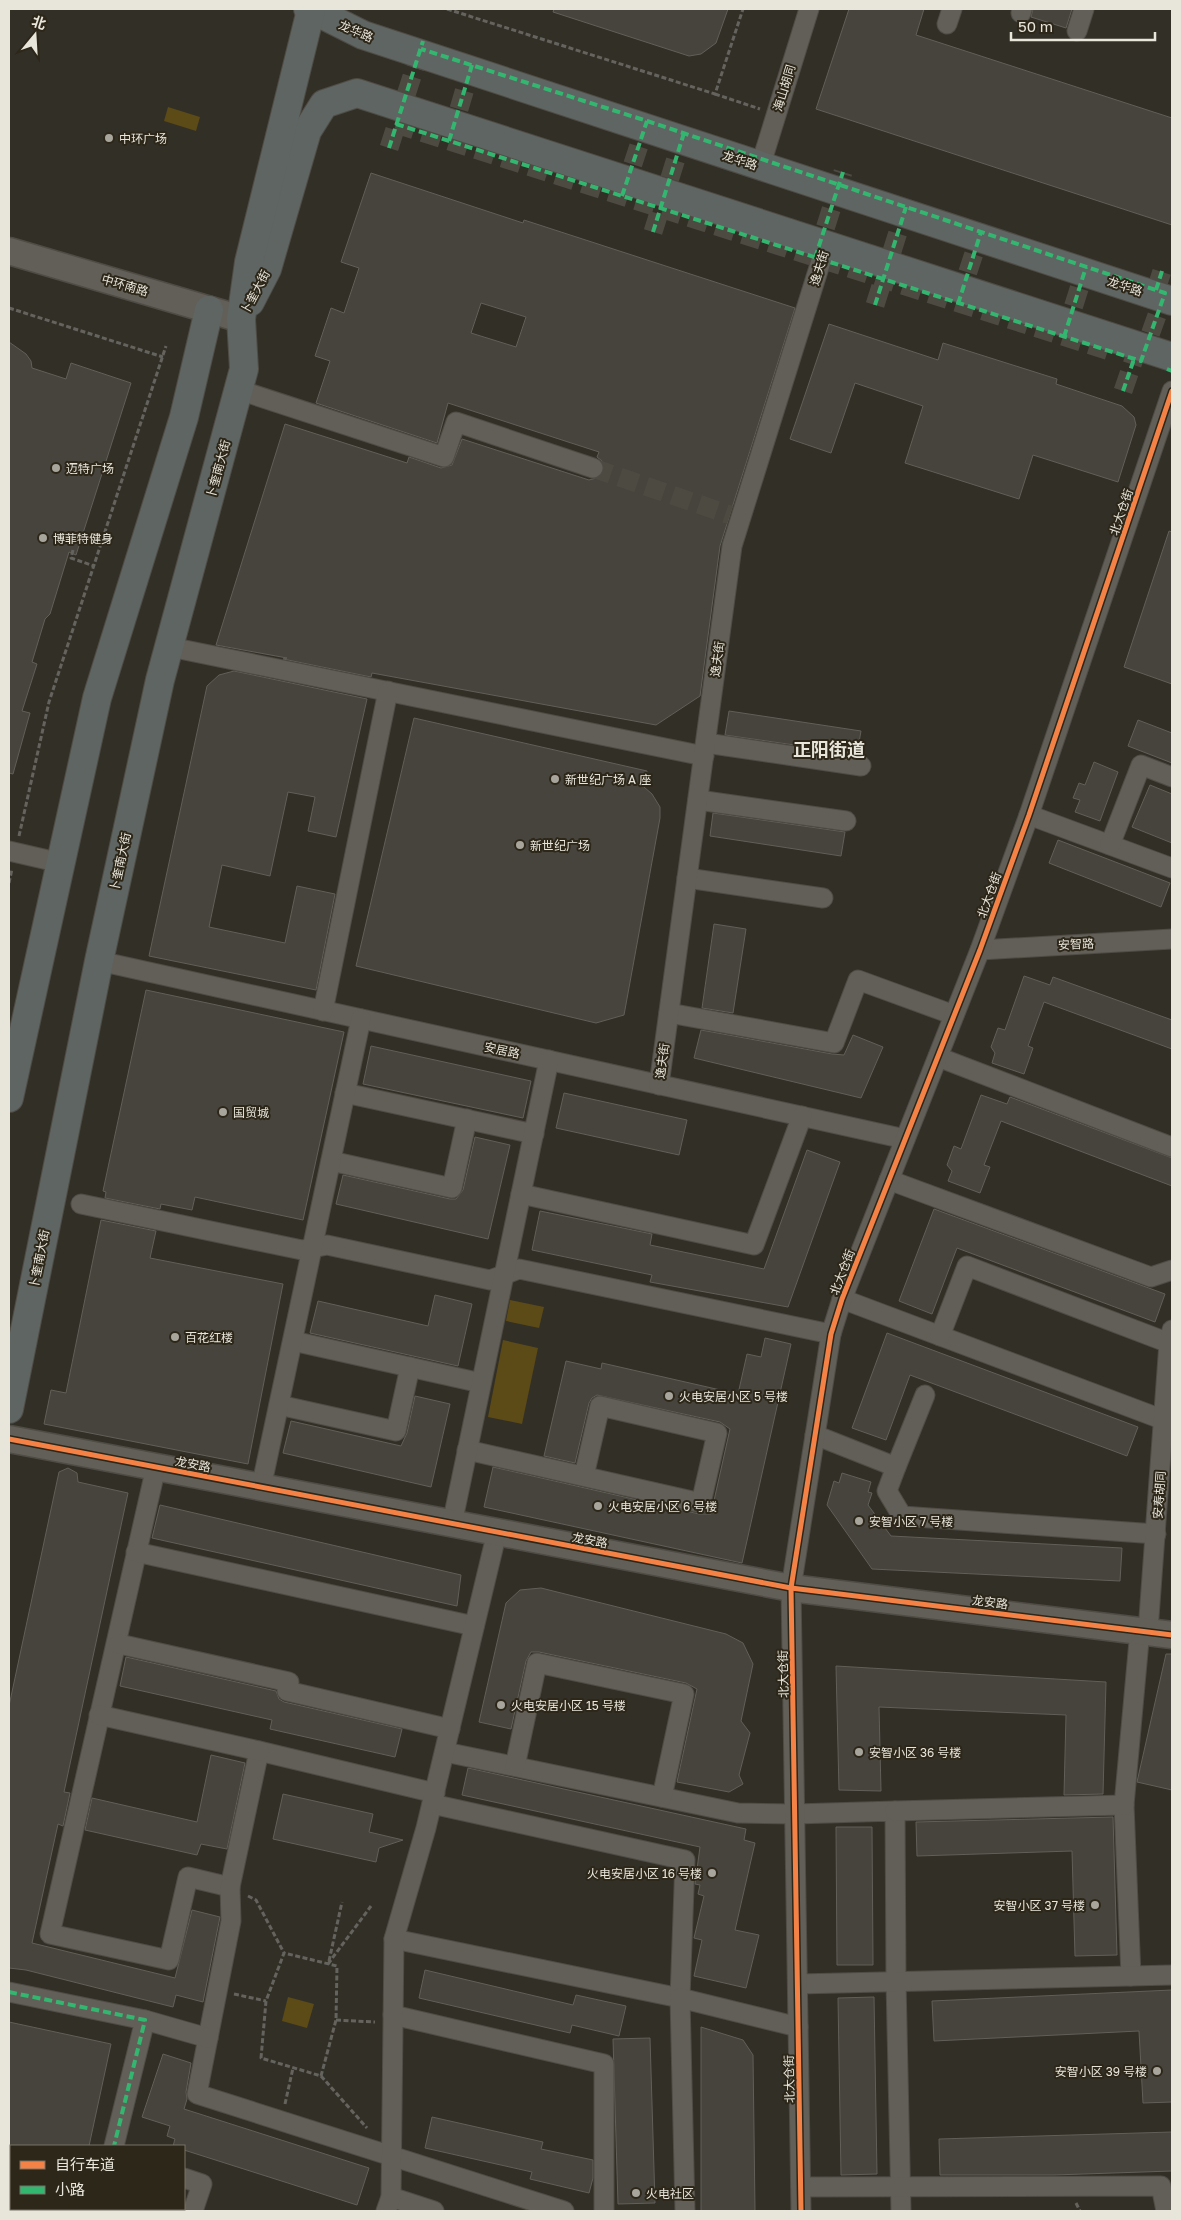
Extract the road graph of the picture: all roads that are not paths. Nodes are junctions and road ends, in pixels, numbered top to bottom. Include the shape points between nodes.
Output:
1 (310, 9) edge
2 (809, 9) edge
3 (1084, 9) edge
4 (1077, 31) dead end
5 (285, 114) joint
6 (760, 167) junction
7 (826, 245) junction
8 (9, 251) edge
9 (1172, 302) edge
10 (209, 310) junction
11 (241, 319) junction
12 (1172, 357) edge
13 (239, 390) junction
14 (1172, 390) edge
15 (593, 468) tunnel mouth
16 (170, 647) junction
17 (388, 691) junction
18 (705, 749) junction
19 (861, 766) dead end
20 (1172, 777) edge
21 (698, 800) junction
22 (1029, 815) junction
23 (846, 821) dead end
24 (1110, 845) junction
25 (12, 852) edge
26 (61, 863) junction
27 (1172, 868) edge
28 (687, 878) junction
29 (823, 898) dead end
30 (1172, 939) edge
31 (980, 950) junction
32 (99, 961) junction
33 (323, 1011) junction
34 (669, 1013) junction
35 (954, 1015) junction
36 (361, 1019) junction
37 (938, 1057) junction
38 (549, 1060) junction
39 (659, 1085) junction
40 (346, 1093) junction
41 (9, 1098) edge
42 (802, 1116) junction
43 (467, 1119) junction
44 (534, 1134) junction
45 (905, 1139) junction
46 (1172, 1147) edge
47 (331, 1161) junction
48 (889, 1180) junction
49 (521, 1194) junction
50 (81, 1204) dead end
51 (312, 1248) junction
52 (1172, 1270) edge
53 (504, 1275) junction
54 (842, 1299) junction
55 (831, 1334) junction
56 (940, 1336) junction
57 (1171, 1337) edge
58 (293, 1342) junction
59 (410, 1367) junction
60 (481, 1383) junction
61 (925, 1395) dead end
62 (1169, 1395) edge
63 (279, 1405) junction
64 (9, 1409) edge
65 (1164, 1420) junction
66 (815, 1435) junction
67 (9, 1439) edge
68 (467, 1450) junction
69 (156, 1467) junction
70 (896, 1467) junction
71 (584, 1476) junction
72 (262, 1488) junction
73 (452, 1524) junction
74 (497, 1532) junction
75 (1156, 1534) junction
76 (136, 1552) junction
77 (791, 1588) junction
78 (474, 1626) junction
79 (1154, 1632) edge
80 (119, 1644) dead end
81 (99, 1715) junction
82 (450, 1728) junction
83 (259, 1751) junction
84 (445, 1752) junction
85 (515, 1766) junction
86 (662, 1797) junction
87 (433, 1799) junction
88 (1124, 1805) junction
89 (895, 1811) junction
90 (795, 1814) junction
91 (230, 1887) junction
92 (394, 1939) junction
93 (1172, 1975) edge
94 (1131, 1976) junction
95 (896, 1981) junction
96 (798, 1984) junction
97 (9, 1992) edge
98 (680, 1998) junction
99 (393, 2019) junction
100 (145, 2020) junction
101 (798, 2027) junction
102 (208, 2038) junction
103 (114, 2145) edge
104 (391, 2157) junction
105 (185, 2178) edge
106 (801, 2188) junction
107 (901, 2188) junction
108 (389, 2204) edge
109 (193, 2211) edge
110 (434, 2211) edge
111 (564, 2211) edge
112 (604, 2211) edge
113 (684, 2211) edge
114 (801, 2211) edge
115 (901, 2211) edge
116 (1166, 2211) edge

1 - 5 main road, 龙华路
1 - 6 main road, 龙华路 via 363,35
2 - 6 street, 海山胡同
3 - 4 street
5 - 11 main road, 卜奎大街 via 249,262
6 - 9 main road, 龙华路
7 - 11 main road, 卜奎大街 via 357,93 324,104 307,130 267,269
7 - 12 main road
7 - 18 street, 逸夫街 via 736,516
8 - 10 street, 中环南路
10 - 11 street, 中环南路
10 - 26 main road via 184,417 97,698
11 - 13 main road, 卜奎南大街 via 244,369
13 - 15 street via 444,457 456,422
13 - 16 main road, 卜奎南大街
14 - 22 street, 北大仓街
16 - 17 street
16 - 32 main road, 卜奎南大街
17 - 18 street
17 - 33 street
18 - 19 street
18 - 21 street, 逸夫街
20 - 24 street via 1140,765
21 - 23 street
21 - 28 street, 逸夫街
22 - 24 street
22 - 31 street, 北大仓街
24 - 27 street
25 - 26 street
26 - 41 main road
28 - 29 street
28 - 34 street, 逸夫街
30 - 31 street, 安智路
31 - 35 street, 北大仓街
32 - 33 street, 安居路
32 - 64 main road, 卜奎南大街
33 - 36 street, 安居路
34 - 35 street via 834,1043 858,980
34 - 39 street, 逸夫街
35 - 37 street, 北大仓街
36 - 38 street, 安居路
36 - 40 street
37 - 45 street, 北大仓街
37 - 46 street
38 - 39 street, 安居路
38 - 44 street
39 - 42 street, 安居路
40 - 43 street
40 - 47 street
42 - 45 street, 安居路
42 - 49 street via 754,1246
43 - 44 street
43 - 47 street via 452,1188
44 - 49 street
45 - 48 street, 北大仓街
47 - 51 street
48 - 52 street via 1151,1277
48 - 54 street, 北大仓街
49 - 53 street
50 - 51 street via 302,1250
51 - 53 street via 327,1245 490,1280
51 - 58 street
53 - 55 street via 519,1269
53 - 60 street
54 - 55 street, 北大仓街
54 - 56 street
55 - 66 street, 北大仓街
56 - 57 street via 966,1266
56 - 65 street
57 - 62 street, 安寿胡同
58 - 59 street
58 - 63 street
59 - 60 street
59 - 63 street via 396,1431
60 - 68 street
61 - 70 street
62 - 65 street, 安寿胡同
63 - 72 street
65 - 75 street, 安寿胡同
66 - 70 street
66 - 77 street, 北大仓街
67 - 69 street, 龙安路
68 - 71 street
68 - 73 street
69 - 72 street, 龙安路
69 - 76 street
70 - 75 street via 887,1491 902,1516
71 - 71 street via 701,1503 717,1433 600,1406
72 - 73 street, 龙安路
73 - 74 street, 龙安路
74 - 77 street, 龙安路
74 - 78 street
75 - 79 street, 安寿胡同
76 - 78 street
76 - 81 street
77 - 79 street, 龙安路
77 - 90 street, 北大仓街
78 - 82 street
79 - 88 street, 安寿胡同
80 - 82 street via 288,1682 287,1691
81 - 83 street
81 - 91 street via 50,1934 169,1960 188,1877
82 - 84 street
83 - 87 street
83 - 91 street
84 - 85 street
84 - 87 street
85 - 86 street
85 - 86 street via 537,1663 547,1665 684,1694
86 - 90 street via 738,1813
87 - 92 street
87 - 98 street via 685,1860
88 - 89 street
88 - 94 street, 安寿胡同
89 - 90 street
89 - 95 street
90 - 96 street, 北大仓街
91 - 102 street via 231,1921
92 - 98 street
92 - 99 street
93 - 94 street
94 - 95 street
95 - 96 street
95 - 107 street
96 - 101 street, 北大仓街
97 - 100 street
98 - 101 street
98 - 113 street
99 - 104 street
99 - 112 street via 604,2064
100 - 102 street
100 - 103 street
101 - 106 street, 北大仓街
102 - 104 street via 197,2094
104 - 108 street
104 - 111 street
105 - 109 street via 202,2184
106 - 107 street
106 - 114 street, 北大仓街
107 - 115 street
107 - 116 street via 1161,2186
108 - 110 street

